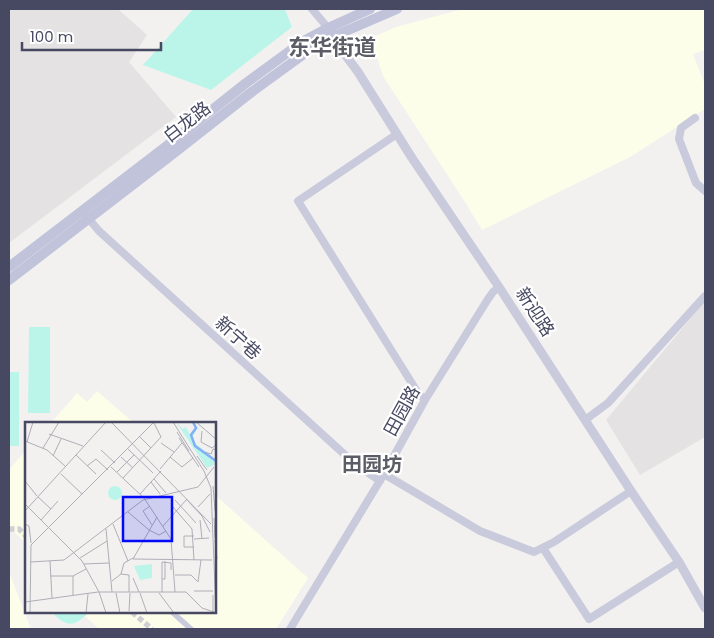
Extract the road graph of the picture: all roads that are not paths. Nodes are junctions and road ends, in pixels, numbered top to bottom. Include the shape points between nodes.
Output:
1 (312, 9) edge
2 (370, 9) edge
3 (397, 9) edge
4 (330, 32) junction
5 (696, 118) dead end
6 (397, 134) junction
7 (705, 191) edge
8 (85, 215) junction
9 (9, 267) edge
10 (9, 280) edge
11 (499, 287) junction
12 (705, 296) edge
13 (425, 400) junction
14 (585, 420) junction
15 (382, 477) junction
16 (631, 490) junction
17 (543, 548) junction
18 (679, 562) junction
19 (705, 608) edge
20 (173, 613) edge
21 (191, 629) edge
22 (290, 629) edge

1 - 4 street
2 - 4 main road, 白龙路
3 - 4 main road, 白龙路
4 - 6 street, 新迎路
4 - 8 main road, 白龙路
5 - 7 street via 682,128 678,139 696,183
6 - 11 street, 新迎路
6 - 13 street via 298,201
8 - 9 main road, 白龙路
8 - 10 main road, 白龙路
8 - 15 street, 新宁巷 via 355,464
11 - 13 street, 田园路 via 488,299
11 - 14 street, 新迎路
12 - 14 street via 608,403
13 - 15 street, 田园路
14 - 16 street, 新迎路
15 - 17 street, 新宁巷 via 480,531 534,552
15 - 22 street, 田园路
16 - 17 street
16 - 18 street, 新迎路
17 - 18 street via 589,620
18 - 19 street, 新迎路
20 - 21 street

